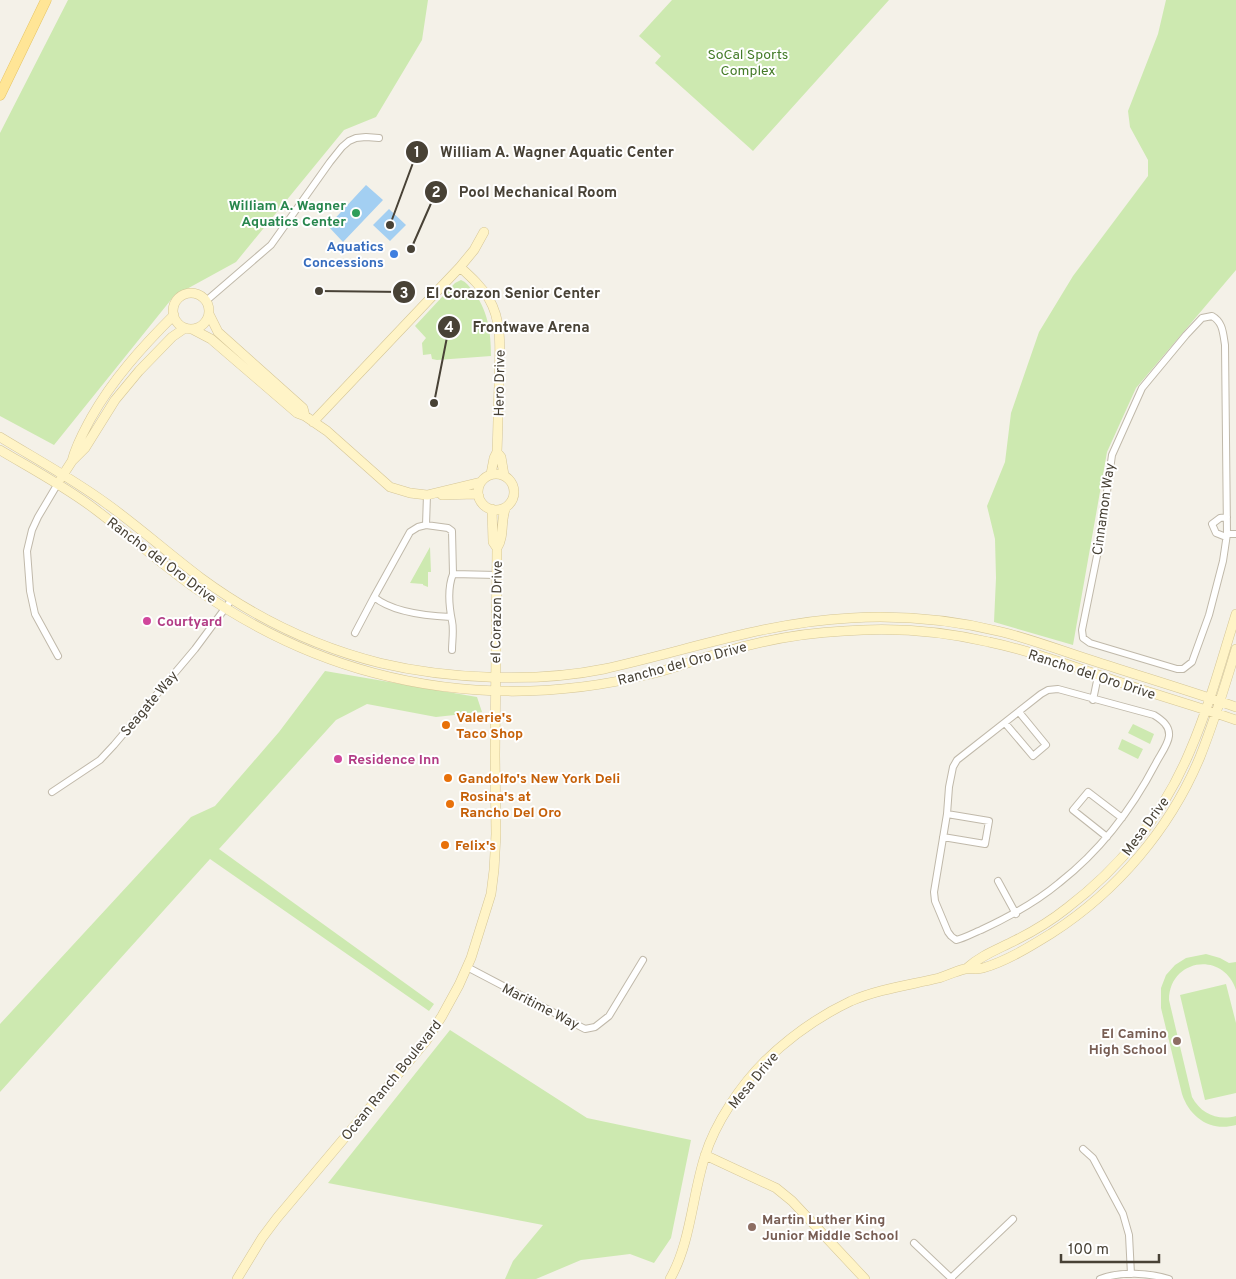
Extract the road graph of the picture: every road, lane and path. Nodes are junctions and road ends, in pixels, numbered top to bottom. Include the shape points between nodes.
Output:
1 (46, 0) edge
2 (0, 95) edge
3 (379, 138) dead end
4 (484, 232) dead end
5 (460, 267) junction
6 (206, 300) junction
7 (209, 314) junction
8 (174, 316) junction
9 (188, 328) junction
10 (309, 419) junction
11 (0, 437) edge
12 (0, 450) edge
13 (497, 452) junction
14 (72, 461) junction
15 (490, 474) junction
16 (63, 475) junction
17 (504, 475) junction
18 (481, 482) junction
19 (57, 485) junction
20 (431, 494) junction
21 (479, 496) junction
22 (506, 507) junction
23 (492, 509) junction
24 (1227, 521) junction
25 (1236, 524) edge
26 (426, 525) junction
27 (1236, 534) edge
28 (1226, 536) junction
29 (497, 548) junction
30 (453, 574) junction
31 (497, 575) junction
32 (374, 597) junction
33 (232, 599) junction
34 (226, 608) junction
35 (1236, 614) edge
36 (451, 617) junction
37 (355, 633) dead end
38 (1236, 649) edge
39 (452, 650) dead end
40 (58, 656) dead end
41 (1055, 661) junction
42 (1100, 664) junction
43 (1129, 672) junction
44 (496, 676) junction
45 (1098, 676) junction
46 (496, 692) junction
47 (1209, 698) junction
48 (1092, 700) junction
49 (1220, 701) junction
50 (1236, 707) edge
51 (1205, 710) junction
52 (1019, 712) junction
53 (1216, 713) junction
54 (1236, 720) edge
55 (1005, 722) junction
56 (52, 792) dead end
57 (946, 814) junction
58 (1122, 818) junction
59 (943, 837) junction
60 (1107, 837) junction
61 (998, 881) dead end
62 (1016, 914) junction
63 (642, 960) dead end
64 (467, 967) junction
65 (967, 968) junction
66 (1083, 1149) dead end
67 (705, 1155) junction
68 (1013, 1219) dead end
69 (914, 1243) dead end
70 (1131, 1274) junction
71 (952, 1278) edge
72 (237, 1279) edge
73 (670, 1279) edge
74 (865, 1279) edge
75 (1100, 1279) edge
76 (1169, 1279) edge

1 - 2 main road
3 - 6 street via 356,138 342,147 271,244
4 - 5 main road
5 - 10 main road
5 - 13 main road, Hero Drive via 481,288 496,316 500,356
6 - 7 main road
6 - 8 main road via 196,294 184,295 175,303
7 - 9 main road via 201,326
7 - 10 main road via 218,332 303,408
8 - 9 main road via 178,323
8 - 14 main road via 139,351 101,400 76,445
9 - 10 main road via 212,339 297,413
9 - 14 main road via 172,337 139,371 115,400 85,448
10 - 20 main road via 390,487 410,493
11 - 16 main road, Rancho del Oro Drive
12 - 19 main road, Rancho del Oro Drive
13 - 15 main road, Hero Drive
13 - 17 main road, Hero Drive
14 - 16 main road
15 - 17 main road
15 - 18 main road
16 - 19 main road
16 - 33 main road, Rancho del Oro Drive via 110,506
17 - 22 main road via 514,489 513,499
18 - 20 main road
18 - 21 main road
19 - 34 main road, Rancho del Oro Drive via 96,510
19 - 40 street via 38,517 27,551 35,614
20 - 21 main road
20 - 26 street
21 - 23 main road via 483,504
22 - 23 main road
22 - 29 main road, el Corazon Drive via 501,542
23 - 29 main road, el Corazon Drive via 493,542
24 - 25 street
24 - 28 street, Cinnamon Way
24 - 28 street via 1220,518 1212,524 1216,534
24 - 28 street, Cinnamon Way via 1225,345 1219,320 1212,316 1202,318 1142,388 1112,455 1083,638 1105,648 1183,669 1192,662 1208,615 1223,561
26 - 30 street via 452,531
26 - 32 street via 410,532
27 - 28 street
29 - 31 main road, el Corazon Drive
30 - 31 street
30 - 36 street via 450,582
31 - 44 main road, el Corazon Drive
32 - 36 street via 387,606
32 - 37 street
33 - 34 street, Seagate Way
33 - 44 main road, Rancho del Oro Drive via 296,633 360,657 406,668
34 - 46 main road, Rancho del Oro Drive via 276,637 356,668 428,685
34 - 56 street, Seagate Way via 100,760
35 - 47 main road, Mesa Drive
36 - 39 street
38 - 49 main road, Mesa Drive
41 - 42 main road via 1095,668
41 - 45 main road, Rancho del Oro Drive
41 - 46 main road, Rancho del Oro Drive via 966,638 908,631 845,630 751,644 652,674 604,684 541,692
42 - 43 main road, Rancho del Oro Drive
42 - 44 main road, Rancho del Oro Drive via 1020,637 961,623 868,617 782,626 592,671
43 - 45 main road via 1107,672
43 - 47 main road, Rancho del Oro Drive
44 - 46 main road, Ocean Ranch Boulevard
45 - 48 street
45 - 51 main road, Rancho del Oro Drive
46 - 64 main road, Ocean Ranch Boulevard via 494,870 491,894
47 - 49 main road, Rancho del Oro Drive
47 - 51 main road, Mesa Drive
48 - 52 street via 1058,689 1048,690
48 - 58 street via 1154,715 1167,726 1166,743 1145,784
49 - 50 main road, Rancho del Oro Drive
49 - 53 main road, Mesa Drive
51 - 53 main road, Rancho del Oro Drive
51 - 65 main road, Mesa Drive via 1190,751 1162,806 1107,875 1042,925 977,959
52 - 55 street
52 - 55 street via 1046,745 1033,756
53 - 54 main road, Rancho del Oro Drive
53 - 65 main road, Mesa Drive via 1199,758 1173,810 1154,838 1115,883 1085,909 1029,947 981,969
55 - 57 street via 957,760 953,767
57 - 59 street
57 - 59 street via 989,821 985,844
58 - 60 street
58 - 60 street via 1088,792 1073,810
59 - 62 street via 934,892 951,936 956,940 962,939
60 - 62 street via 1060,883
61 - 62 street
63 - 64 street, Maritime Way via 609,1016 595,1027 585,1029
64 - 72 main road, Ocean Ranch Boulevard via 451,1002 421,1046 276,1218
65 - 67 main road, Mesa Drive via 852,1001 811,1022 764,1062 740,1090
66 - 70 street via 1093,1158 1123,1214 1129,1236
67 - 73 main road, Mesa Drive via 680,1258
67 - 74 main road via 776,1188
68 - 71 street
69 - 71 street
70 - 75 street
70 - 76 street

